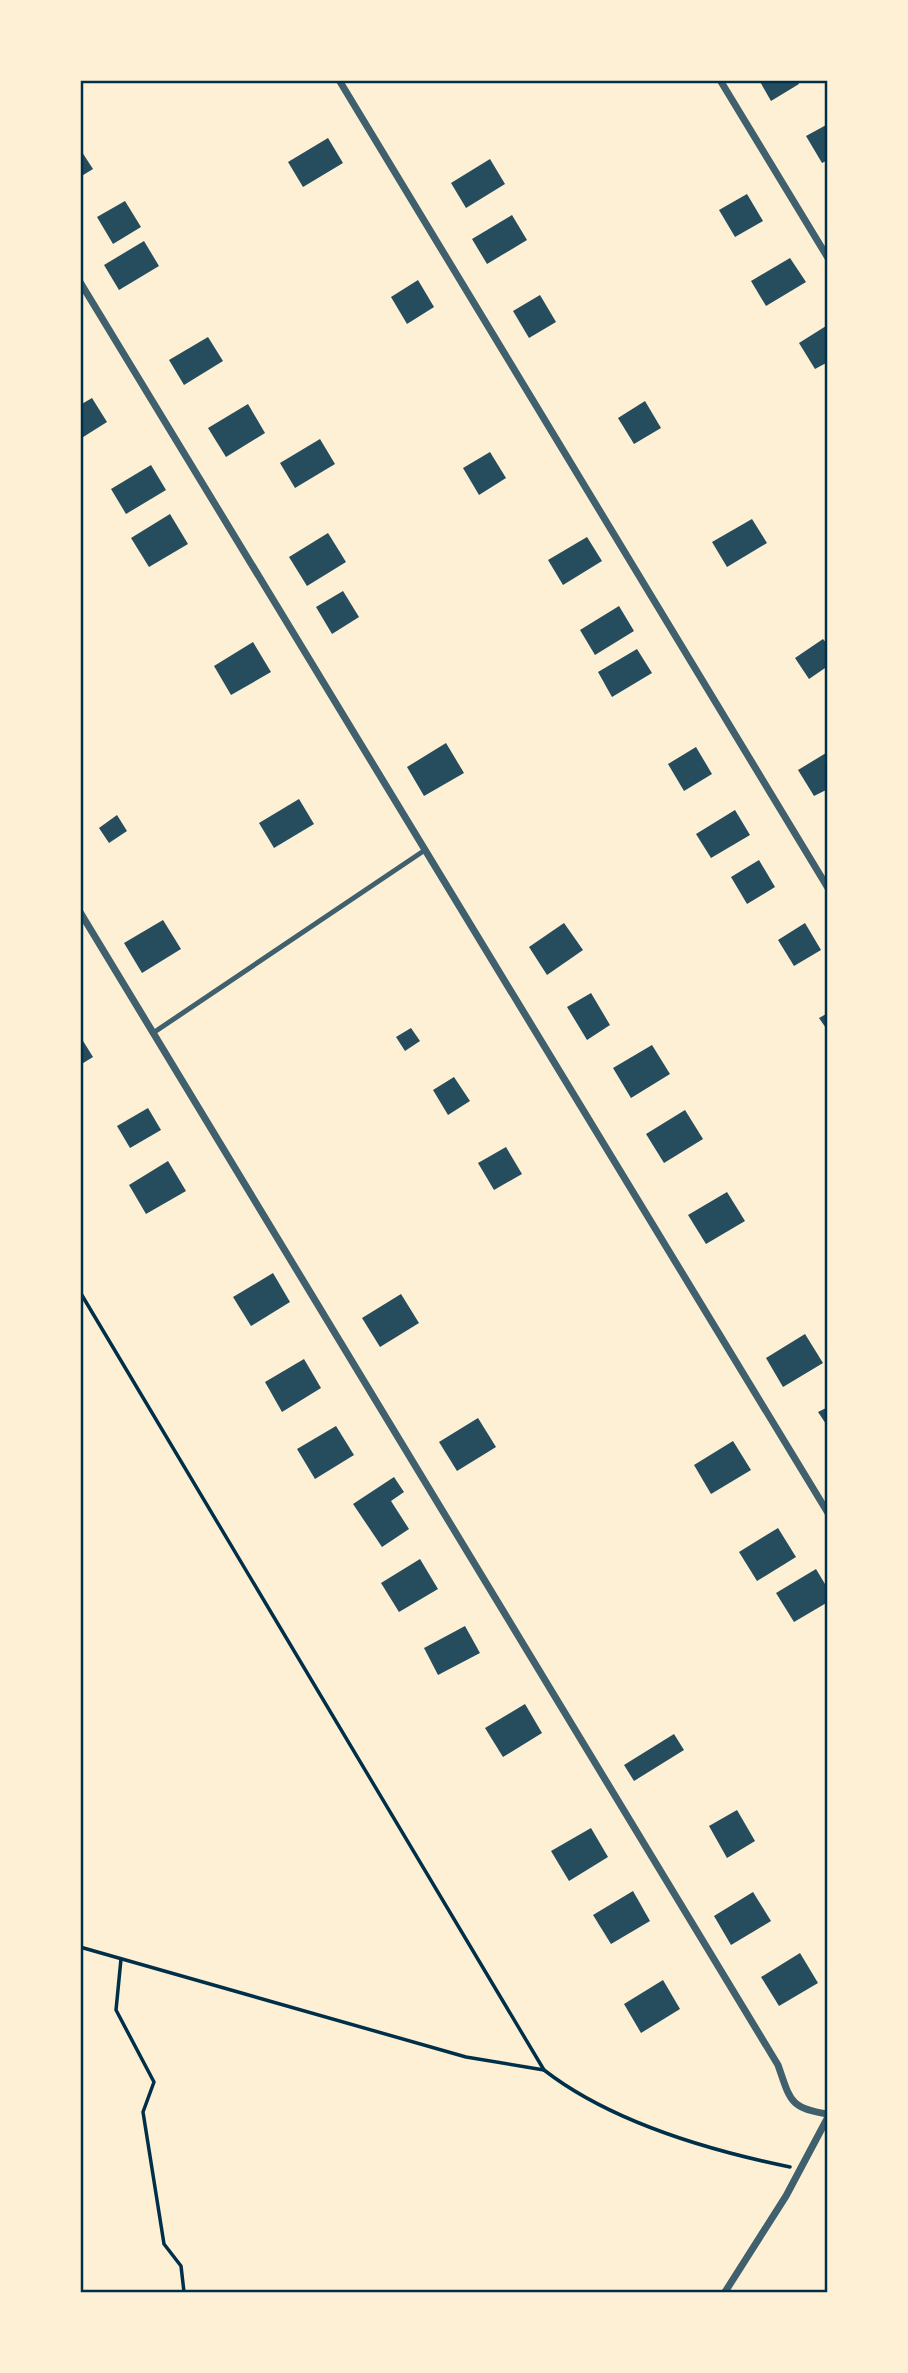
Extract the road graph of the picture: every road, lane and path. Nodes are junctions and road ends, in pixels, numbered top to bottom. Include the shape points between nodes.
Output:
1 (339, 80) edge
2 (720, 80) edge
3 (828, 258) edge
4 (80, 282) edge
5 (425, 850) junction
6 (828, 887) edge
7 (80, 912) edge
8 (153, 1032) junction
9 (80, 1292) edge
10 (828, 1513) edge
11 (80, 1947) edge
12 (121, 1959) junction
13 (544, 2070) junction
14 (828, 2116) edge
15 (798, 2169) junction
16 (184, 2292) edge
17 (725, 2292) edge

1 - 6 street
2 - 3 street
4 - 5 street
5 - 8 lane
5 - 10 street
7 - 8 street
8 - 14 street via 778,2065 790,2100 801,2110
9 - 13 path
11 - 12 path
12 - 13 path via 466,2057
12 - 16 path via 116,2010 154,2082 143,2112 164,2244 181,2266
13 - 15 path via 568,2090 620,2117
14 - 15 street
15 - 17 street

